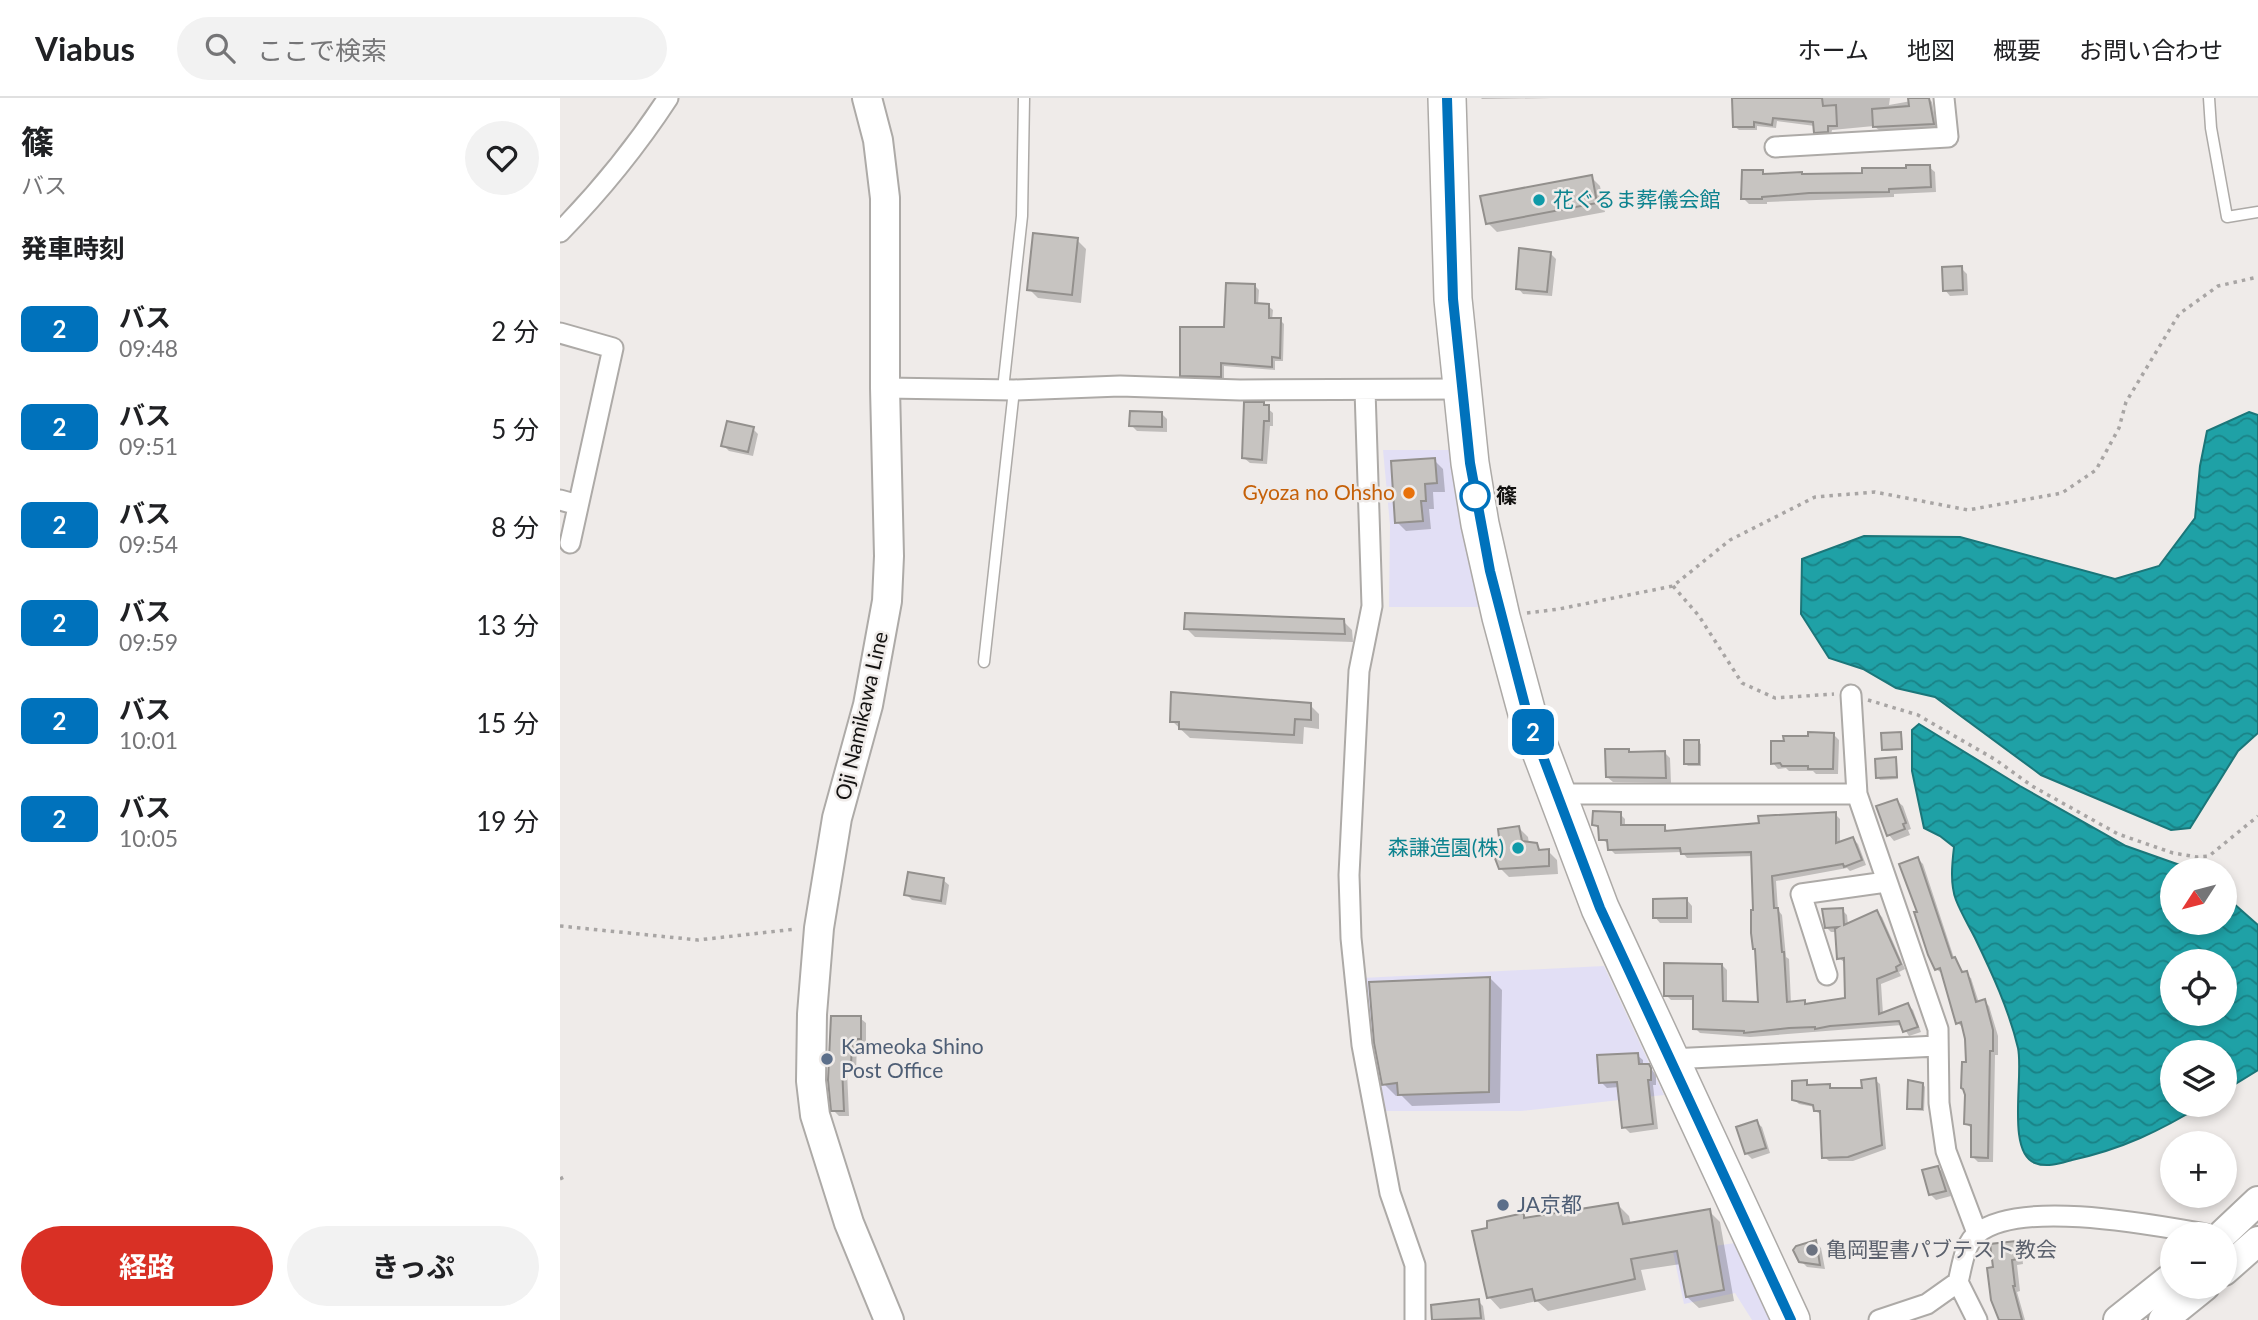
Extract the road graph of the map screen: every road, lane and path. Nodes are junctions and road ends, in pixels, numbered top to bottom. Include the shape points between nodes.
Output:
1 (668, 98) edge
2 (867, 98) edge
3 (1024, 98) edge
4 (1447, 98) edge
5 (1944, 98) edge
6 (2209, 98) edge
7 (1775, 147) dead end
8 (2258, 212) edge
9 (560, 232) edge
10 (2258, 277) edge
11 (560, 333) edge
12 (885, 387) junction
13 (1462, 389) junction
14 (1009, 390) junction
15 (1365, 390) junction
16 (569, 503) edge
17 (570, 543) dead end
18 (1673, 586) junction
19 (1501, 617) junction
20 (984, 662) dead end
21 (1851, 695) junction
22 (1557, 794) junction
23 (1857, 794) junction
24 (2258, 816) edge
25 (1886, 881) junction
26 (560, 926) edge
27 (819, 928) junction
28 (1827, 975) dead end
29 (1937, 1046) junction
30 (1670, 1059) junction
31 (566, 1177) dead end
32 (560, 1179) edge
33 (2258, 1201) edge
34 (2237, 1222) edge
35 (2160, 1227) edge
36 (1977, 1233) junction
37 (2237, 1237) edge
38 (2258, 1239) edge
39 (2237, 1259) edge
40 (1958, 1282) junction
41 (2160, 1287) edge
42 (2189, 1299) edge
43 (889, 1320) edge
44 (1415, 1320) edge
45 (1791, 1320) edge
46 (1879, 1320) edge
47 (1977, 1320) edge
48 (2118, 1320) edge
49 (2162, 1320) edge

1 - 9 street via 641,140
2 - 12 main road, Oji Namikawa Line via 886,198
3 - 14 lane via 1022,216
4 - 13 highway via 1453,299
5 - 7 street via 1948,137
6 - 8 lane via 2227,217
10 - 18 path via 2218,286 2179,314 2126,402 2119,428 2096,470 2062,493 1968,510 1875,492 1815,497 1730,540
11 - 16 street via 613,348
12 - 14 street
12 - 27 main road, Oji Namikawa Line via 887,601 868,705 838,818
13 - 15 street
13 - 19 highway via 1480,524
14 - 15 street via 1120,386
14 - 20 lane
15 - 44 street via 1372,606 1359,671 1349,874 1351,938 1362,1045 1390,1193 1415,1265
16 - 17 street
18 - 19 path
18 - 21 path via 1699,616 1742,683 1774,698
19 - 22 highway via 1528,717
21 - 23 street
21 - 24 path via 1918,715 2118,834 2173,853 2209,856
22 - 23 street
22 - 30 highway via 1600,908
23 - 25 street
25 - 28 street via 1801,894
25 - 29 street via 1938,1029
26 - 27 path via 698,940
27 - 43 main road, Oji Namikawa Line via 812,1014 815,1115 849,1223
29 - 30 street
29 - 36 street via 1946,1151
30 - 45 highway
31 - 32 path
33 - 34 main road
35 - 36 street via 2098,1218 2038,1216
36 - 40 street via 1967,1248
37 - 38 street
38 - 39 main road
40 - 46 street via 1927,1304
40 - 47 street
41 - 48 main road
42 - 49 main road

